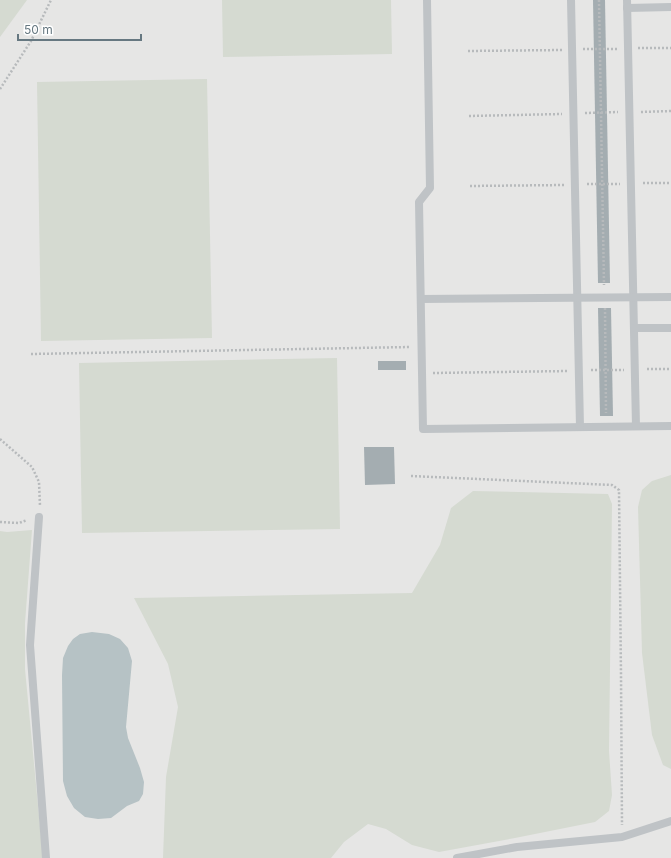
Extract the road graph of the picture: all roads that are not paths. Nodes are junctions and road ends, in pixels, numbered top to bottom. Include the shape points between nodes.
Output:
1 (427, 0) edge
2 (571, 0) edge
3 (627, 4) edge
4 (671, 7) edge
5 (634, 297) junction
6 (671, 297) edge
7 (577, 298) junction
8 (421, 299) junction
9 (634, 328) junction
10 (671, 328) edge
11 (636, 426) junction
12 (671, 426) edge
13 (580, 427) junction
14 (39, 517) road end
15 (671, 821) edge
16 (46, 858) edge
17 (458, 858) edge

1 - 8 lane via 430,188 419,202
2 - 7 lane
3 - 4 lane
3 - 5 lane
5 - 6 lane
5 - 7 lane
5 - 9 lane
7 - 8 lane
7 - 13 lane
8 - 13 lane via 423,429
9 - 10 lane
9 - 11 lane
11 - 12 lane
11 - 13 lane
14 - 16 lane via 30,645
15 - 17 lane via 622,837 517,847

